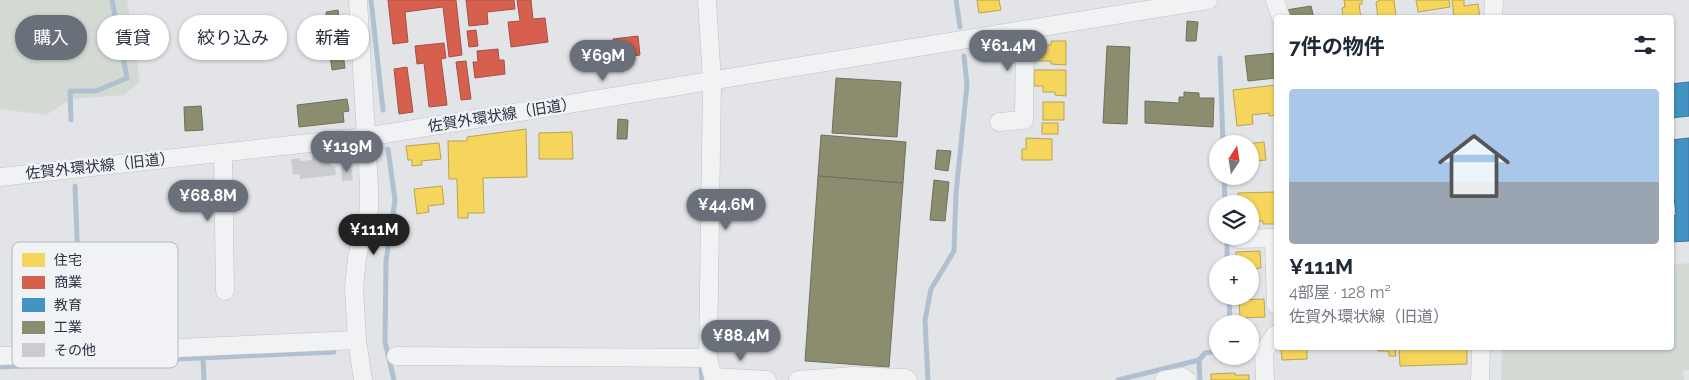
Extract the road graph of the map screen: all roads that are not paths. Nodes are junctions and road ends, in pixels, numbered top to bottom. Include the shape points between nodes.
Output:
1 (358, 0) edge
2 (707, 0) edge
3 (1208, 0) edge
4 (1275, 0) edge
5 (1494, 0) edge
6 (1280, 15) edge
7 (1493, 15) edge
8 (1025, 30) junction
9 (712, 81) junction
10 (999, 122) dead end
11 (365, 137) junction
12 (223, 152) junction
13 (0, 177) edge
14 (1259, 238) edge
15 (1274, 238) edge
16 (225, 290) dead end
17 (1274, 337) edge
18 (356, 340) junction
19 (178, 348) edge
20 (1480, 350) edge
21 (396, 356) dead end
22 (708, 358) junction
23 (713, 379) edge
24 (363, 380) edge
25 (768, 380) edge
26 (798, 380) edge
27 (908, 380) edge
28 (1164, 380) edge
29 (1187, 380) edge
30 (1265, 380) edge
31 (1480, 380) edge

1 - 11 street
2 - 9 street
3 - 8 street, 佐賀外環状線（旧道）
4 - 6 street
5 - 7 street
8 - 9 street, 佐賀外環状線（旧道）
8 - 10 street via 1024,120
9 - 11 street, 佐賀外環状線（旧道）
9 - 22 street
11 - 12 street, 佐賀外環状線（旧道）
11 - 18 street via 368,210 354,288
12 - 13 street, 佐賀外環状線（旧道）
12 - 16 street
14 - 15 street
17 - 30 street via 1264,351
18 - 19 street
18 - 24 street
20 - 31 street
21 - 22 street
22 - 23 street
23 - 25 street
26 - 27 street via 853,376
28 - 29 street via 1182,377

